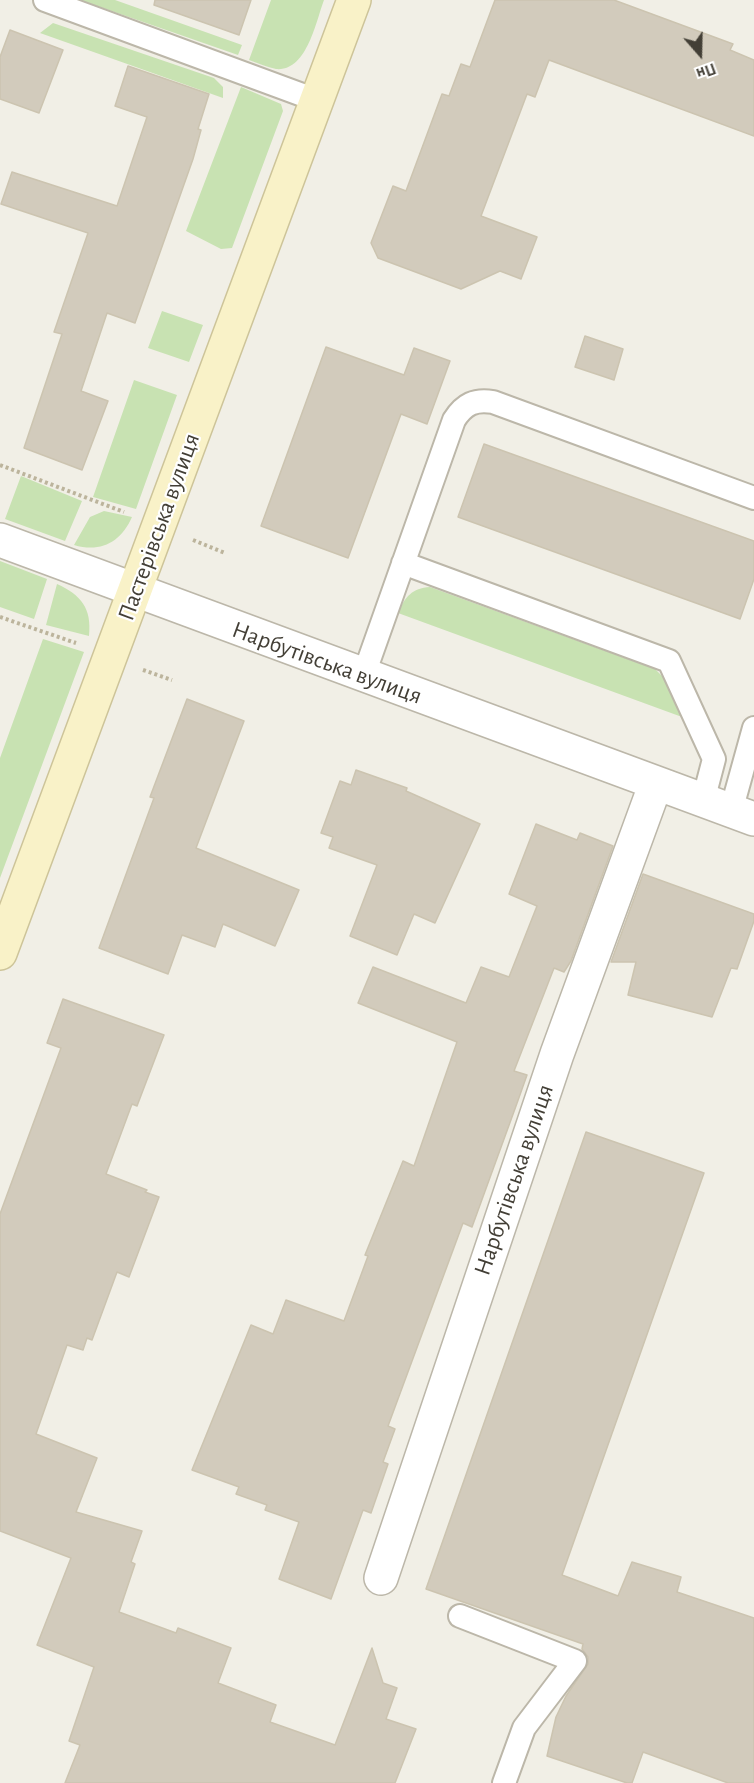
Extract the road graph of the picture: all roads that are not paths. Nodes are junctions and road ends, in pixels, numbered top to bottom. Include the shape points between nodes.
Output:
1 (45, 0) edge
2 (354, 0) edge
3 (316, 100) junction
4 (754, 498) edge
5 (0, 540) edge
6 (403, 563) junction
7 (135, 591) junction
8 (363, 677) junction
9 (754, 728) edge
10 (656, 783) junction
11 (729, 810) edge
12 (0, 953) edge
13 (381, 1578) dead end
14 (460, 1616) dead end
15 (504, 1783) edge

1 - 3 lane
2 - 3 main road, Пастерівська вулиця
3 - 7 main road, Пастерівська вулиця
4 - 6 lane via 482,400 460,410 454,420
5 - 7 street, Нарбутівська вулиця
6 - 8 lane
6 - 11 lane via 669,661 714,759
7 - 8 street, Нарбутівська вулиця
7 - 12 main road, Пастерівська вулиця
8 - 10 street, Нарбутівська вулиця
9 - 11 lane
10 - 11 street, Нарбутівська вулиця
10 - 13 street, Нарбутівська вулиця via 557,1054
14 - 15 lane via 575,1661 524,1728

